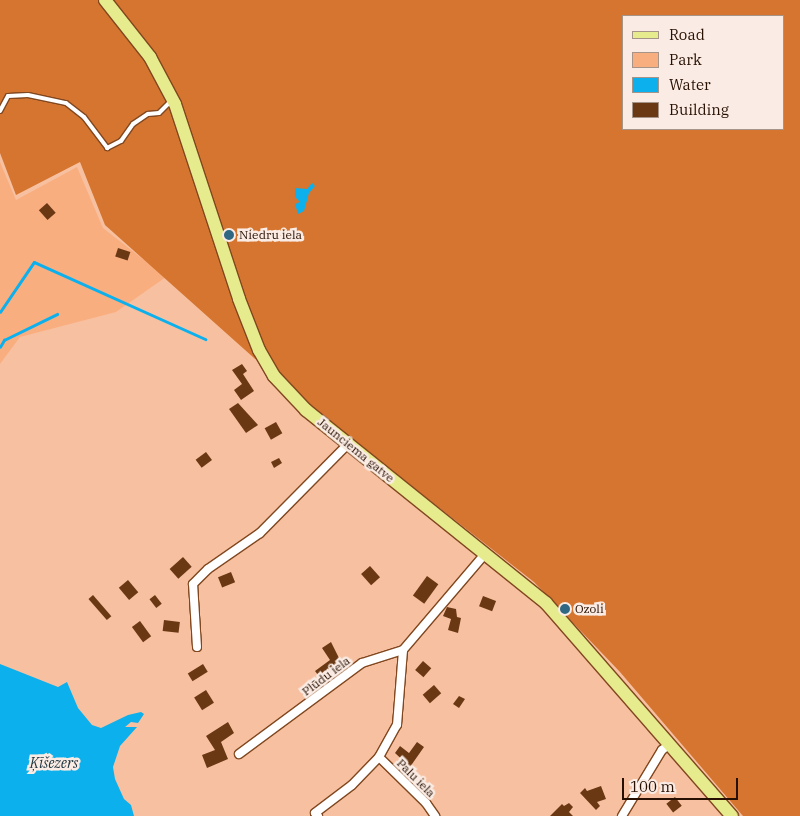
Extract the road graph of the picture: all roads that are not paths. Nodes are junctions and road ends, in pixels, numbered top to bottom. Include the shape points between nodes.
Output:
1 (106, 0) edge
2 (173, 100) junction
3 (0, 112) edge
4 (348, 444) junction
5 (485, 554) junction
6 (197, 647) dead end
7 (403, 650) junction
8 (670, 744) junction
9 (239, 754) dead end
10 (379, 757) junction
11 (318, 816) edge
12 (435, 816) edge
13 (622, 816) edge
14 (732, 816) edge

1 - 2 main road, Jaunciema gatve via 150,57
2 - 3 lane via 159,113 148,114 133,124 121,141 107,148 84,117 66,103 28,95 8,96
2 - 4 main road, Jaunciema gatve via 259,350 291,394
4 - 5 main road, Jaunciema gatve
4 - 6 street via 260,533 208,569 193,584
5 - 7 street
5 - 8 main road, Jaunciema gatve via 559,616
7 - 9 street, Plūdu iela via 362,663
7 - 10 street via 397,725
8 - 13 street via 662,750
8 - 14 main road, Jaunciema gatve
10 - 11 street via 352,785 315,813
10 - 12 street, Palu iela

